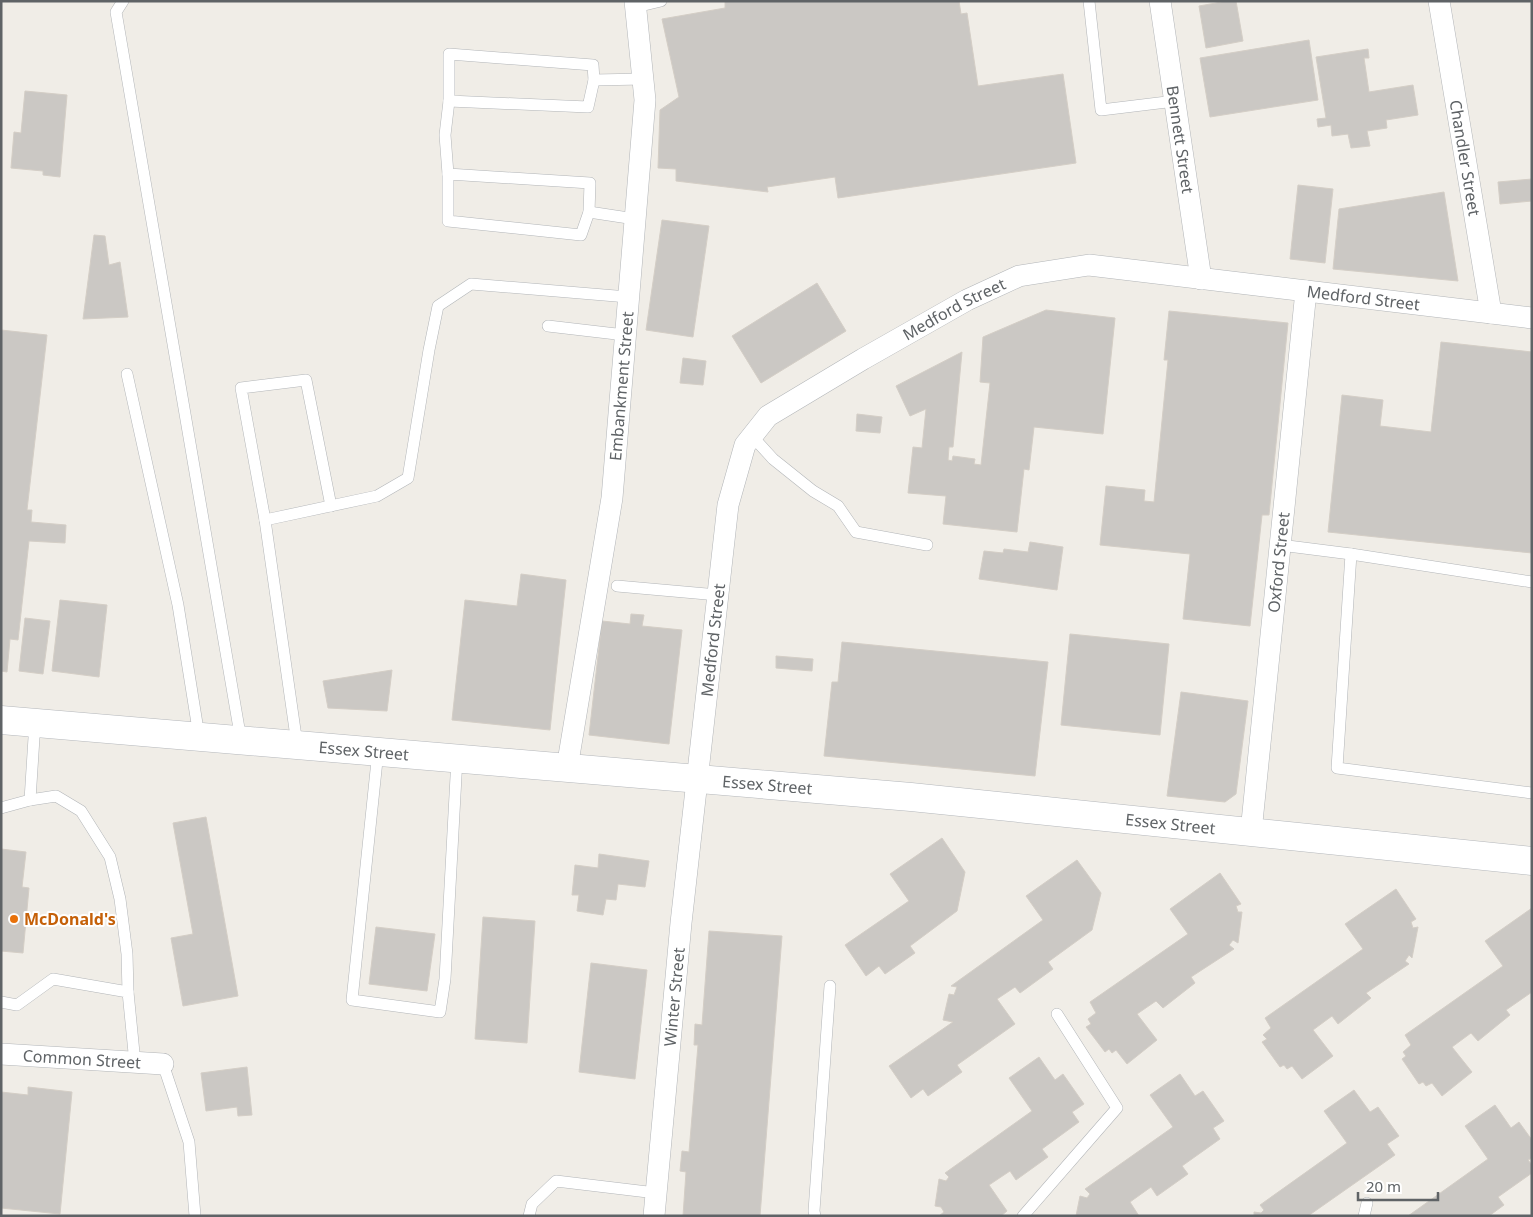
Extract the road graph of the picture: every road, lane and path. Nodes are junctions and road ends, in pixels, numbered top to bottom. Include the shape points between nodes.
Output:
1 (123, 1) edge
2 (660, 1) edge
3 (1089, 1) edge
4 (1160, 1) edge
5 (1439, 1) edge
6 (635, 4) edge
7 (643, 79) junction
8 (594, 80) junction
9 (1175, 101) junction
10 (449, 102) junction
11 (448, 174) junction
12 (589, 212) junction
13 (635, 219) junction
14 (1201, 279) junction
15 (1306, 291) junction
16 (628, 297) junction
17 (1491, 313) junction
18 (1532, 318) edge
19 (548, 326) dead end
20 (625, 335) junction
21 (127, 374) dead end
22 (752, 436) junction
23 (331, 506) junction
24 (265, 520) junction
25 (927, 545) dead end
26 (1280, 545) junction
27 (1352, 554) junction
28 (1532, 582) edge
29 (617, 586) dead end
30 (718, 594) junction
31 (1, 720) edge
32 (35, 722) junction
33 (199, 736) junction
34 (241, 740) junction
35 (298, 744) junction
36 (378, 751) junction
37 (457, 758) junction
38 (567, 768) junction
39 (698, 778) junction
40 (1532, 792) edge
41 (30, 800) junction
42 (1, 808) edge
43 (1251, 832) junction
44 (1532, 861) edge
45 (830, 986) dead end
46 (128, 992) junction
47 (1, 1002) edge
48 (1057, 1014) dead end
49 (1, 1054) edge
50 (134, 1063) junction
51 (163, 1064) joint
52 (656, 1193) junction
53 (1367, 1203) dead end
54 (195, 1216) edge
55 (529, 1216) edge
56 (654, 1216) edge
57 (815, 1216) edge
58 (1023, 1216) edge
59 (1364, 1216) edge

1 - 34 lane via 116,12
2 - 6 lane
3 - 9 lane via 1101,110
4 - 9 street, Bennett Street
5 - 17 street, Chandler Street
6 - 7 street, Embankment Street
7 - 8 lane
7 - 13 street, Embankment Street via 646,100
8 - 10 lane via 588,107
8 - 10 lane via 593,65 449,54
9 - 14 street, Bennett Street
10 - 11 lane via 445,135
11 - 12 lane via 590,183
11 - 12 lane via 448,221 581,235
12 - 13 lane
13 - 16 street, Embankment Street
14 - 15 street, Medford Street
14 - 22 street, Medford Street via 1089,265 1019,276 967,300 768,416
15 - 17 street, Medford Street
15 - 26 street, Oxford Street
16 - 20 street, Embankment Street
16 - 23 lane via 470,284 438,306 408,478 377,496
17 - 18 street, Medford Street
19 - 20 lane
20 - 38 street, Embankment Street via 612,498
21 - 33 lane via 178,605
22 - 25 lane via 813,491 838,506 856,532
22 - 30 street, Medford Street via 745,445 728,506
23 - 24 lane
23 - 24 lane via 306,380 240,388
24 - 35 lane
26 - 27 lane
26 - 43 street, Oxford Street
27 - 28 lane
27 - 40 lane via 1337,768
29 - 30 lane
30 - 39 street, Medford Street
31 - 32 main road, Essex Street
32 - 33 main road, Essex Street
32 - 41 lane
33 - 34 main road, Essex Street
34 - 35 main road, Essex Street
35 - 36 main road, Essex Street
36 - 37 main road, Essex Street
36 - 37 lane via 352,1000 440,1012 446,970
37 - 38 main road, Essex Street
38 - 39 main road, Essex Street
39 - 43 main road, Essex Street
39 - 52 street, Winter Street
41 - 42 lane
41 - 46 lane via 56,796 81,811 110,857 120,899
43 - 44 main road, Essex Street
45 - 57 lane
46 - 47 lane via 53,979 17,1005
46 - 50 lane
48 - 58 lane via 1117,1108
49 - 50 street, Common Street
50 - 51 street, Common Street
51 - 54 lane via 189,1142
52 - 55 lane via 556,1180 532,1204
52 - 56 street, Winter Street
53 - 59 lane

